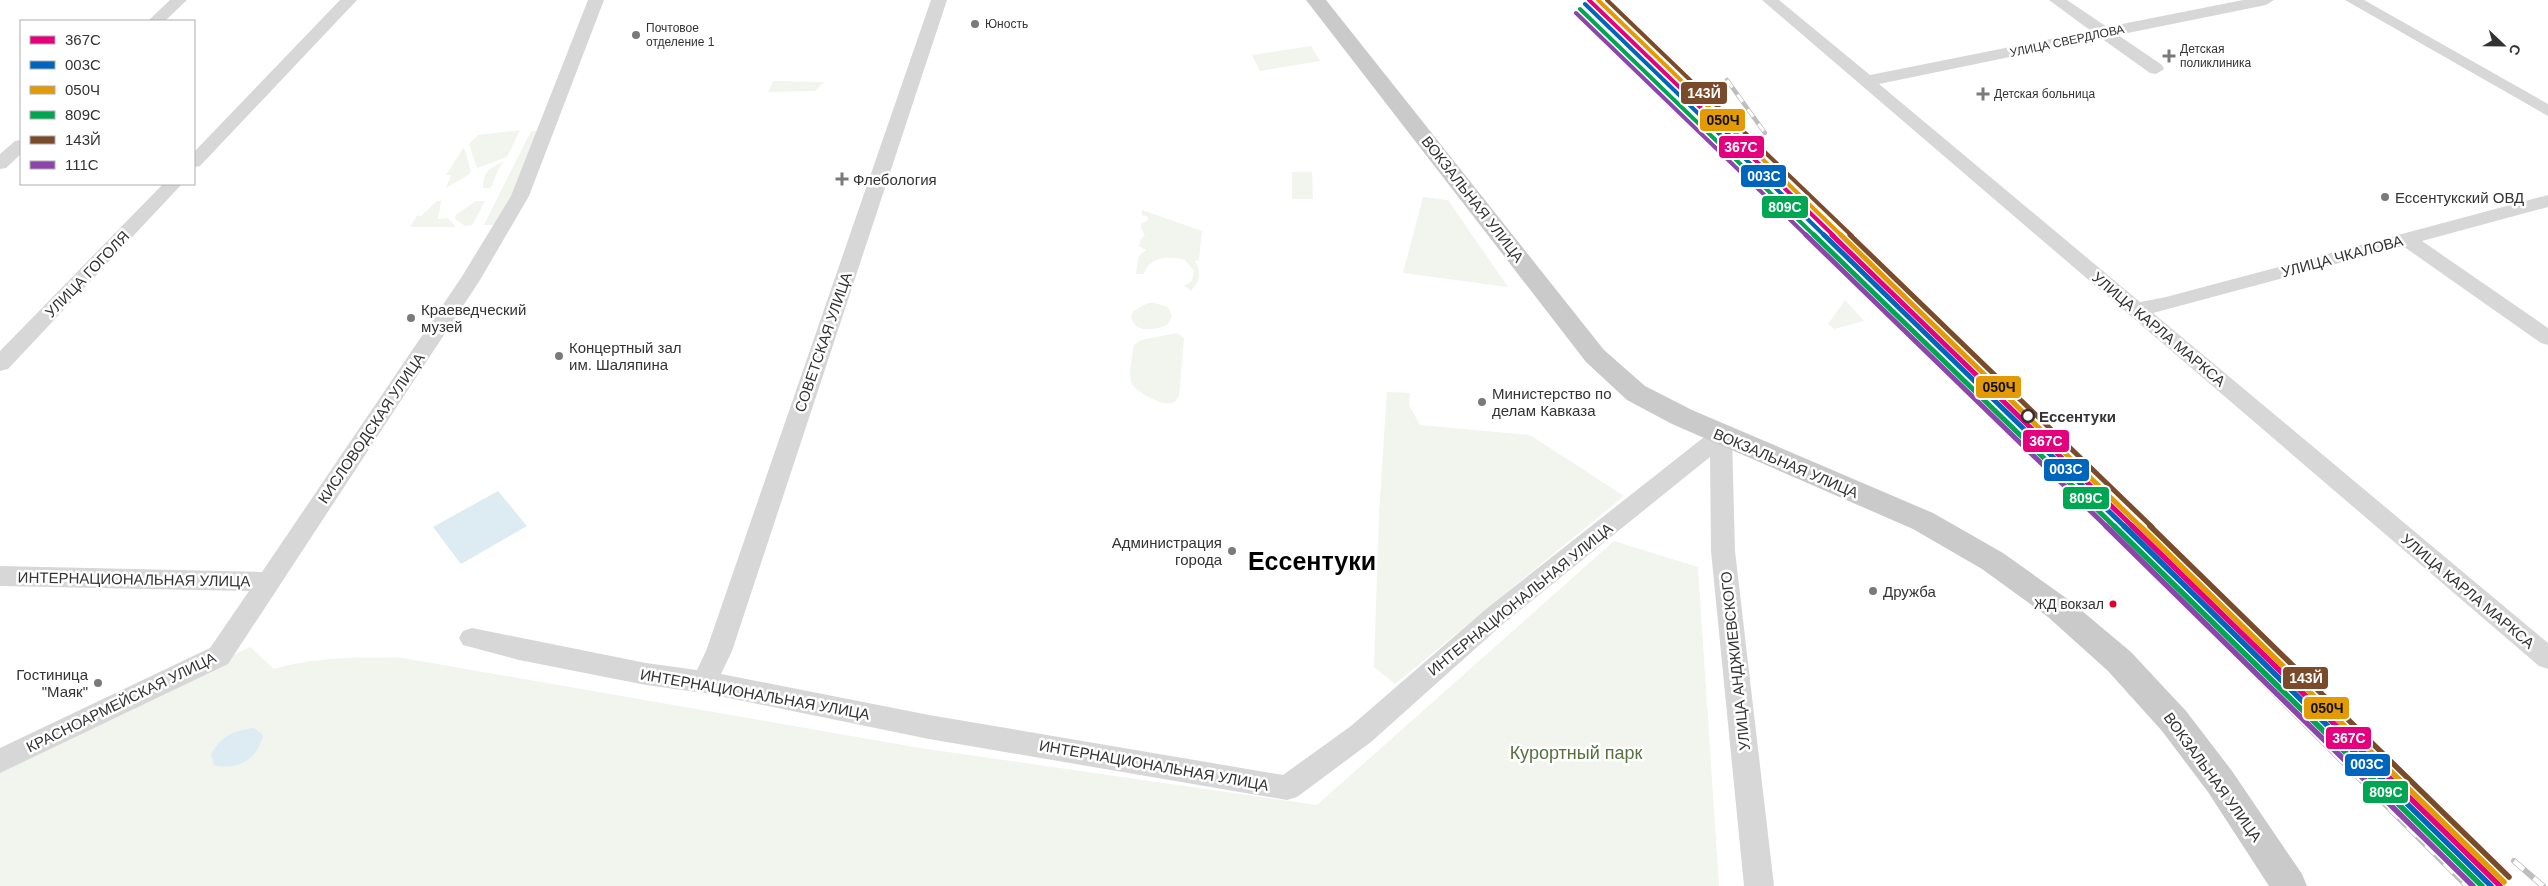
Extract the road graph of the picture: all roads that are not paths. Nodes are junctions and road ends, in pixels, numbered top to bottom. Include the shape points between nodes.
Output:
1 (179, 0) edge
2 (349, 0) edge
3 (596, 0) edge
4 (939, 0) edge
5 (1316, 0) edge
6 (1770, 0) edge
7 (2057, 0) edge
8 (2266, 0) edge
9 (2353, 0) edge
10 (157, 20) edge
11 (2104, 33) junction
12 (2156, 69) dead end
13 (1867, 81) junction
14 (2548, 111) edge
15 (20, 146) edge
16 (195, 161) edge
17 (0, 164) edge
18 (172, 185) edge
19 (2548, 201) edge
20 (2406, 239) junction
21 (2135, 309) junction
22 (2548, 338) edge
23 (0, 364) edge
24 (1721, 436) junction
25 (0, 576) edge
26 (267, 582) junction
27 (472, 638) dead end
28 (2548, 658) edge
29 (704, 682) junction
30 (0, 761) edge
31 (1759, 886) edge
32 (2289, 886) edge

1 - 10 street
2 - 16 street
3 - 26 street, КИСЛОВОДСКАЯ УЛИЦА via 520,196 465,288
4 - 29 street, СОВЕТСКАЯ УЛИЦА via 718,651
5 - 24 main road, ВОКЗАЛЬНАЯ УЛИЦА via 1595,356 1636,393
6 - 13 street, УЛИЦА КАРЛА МАРКСА
7 - 11 street
8 - 11 street, УЛИЦА СВЕРДЛОВА
9 - 14 street
11 - 12 street
11 - 13 street, УЛИЦА СВЕРДЛОВА
13 - 21 street, УЛИЦА КАРЛА МАРКСА
15 - 17 street
18 - 23 street, УЛИЦА ГОГОЛЯ
19 - 20 street, УЛИЦА ЧКАЛОВА
20 - 21 street, УЛИЦА ЧКАЛОВА via 2166,304
20 - 22 street
21 - 28 street, УЛИЦА КАРЛА МАРКСА
24 - 29 street, ИНТЕРНАЦИОНАЛЬНАЯ УЛИЦА via 1495,616 1361,734 1287,788 929,727
24 - 31 street, УЛИЦА АНДЖИЕВСКОГО via 1724,552
24 - 32 main road, ВОКЗАЛЬНАЯ УЛИЦА via 1923,521 2002,566 2046,598 2131,674 2174,721
25 - 26 street, ИНТЕРНАЦИОНАЛЬНАЯ УЛИЦА
26 - 30 street, КРАСНОАРМЕЙСКАЯ УЛИЦА via 219,656
27 - 29 street, ИНТЕРНАЦИОНАЛЬНАЯ УЛИЦА via 519,650

